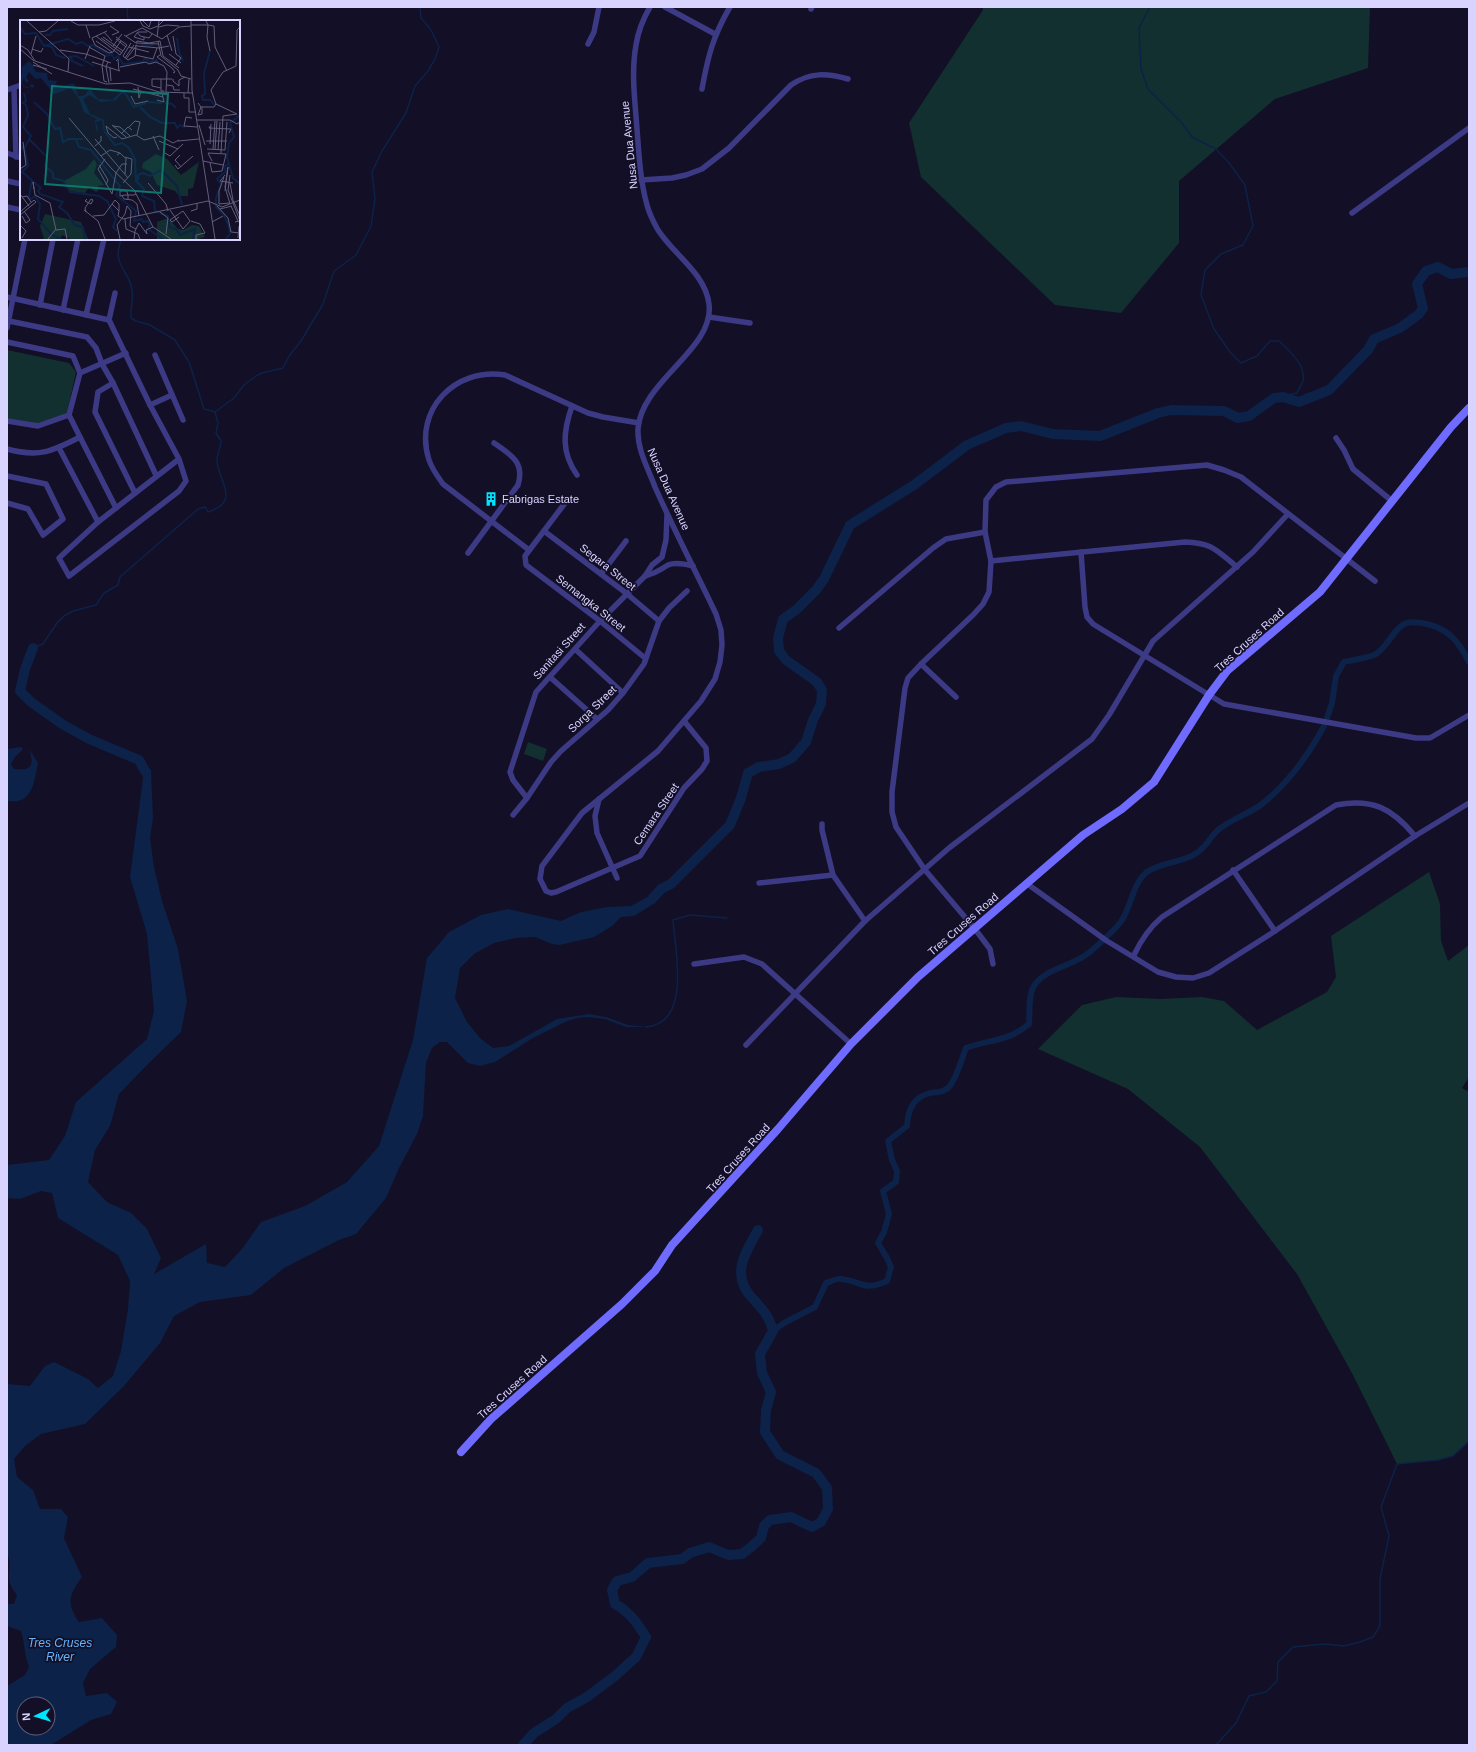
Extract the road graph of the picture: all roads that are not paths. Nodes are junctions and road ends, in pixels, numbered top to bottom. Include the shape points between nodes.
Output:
1 (599, 7) edge
2 (650, 7) edge
3 (666, 7) edge
4 (730, 7) edge
5 (715, 34) junction
6 (588, 44) dead end
7 (848, 79) dead end
8 (20, 85) edge
9 (14, 88) junction
10 (702, 89) dead end
11 (7, 90) edge
12 (1469, 128) edge
13 (7, 153) edge
14 (18, 157) edge
15 (641, 180) junction
16 (7, 181) edge
17 (20, 184) edge
18 (7, 207) edge
19 (20, 210) edge
20 (1352, 213) dead end
21 (25, 240) edge
22 (53, 240) edge
23 (78, 240) edge
24 (104, 240) edge
25 (115, 293) dead end
26 (7, 297) edge
27 (13, 298) junction
28 (40, 305) junction
29 (63, 310) junction
30 (86, 315) junction
31 (709, 317) junction
32 (109, 320) junction
33 (8, 321) junction
34 (750, 323) dead end
35 (7, 328) edge
36 (7, 342) edge
37 (126, 353) junction
38 (155, 355) dead end
39 (102, 364) junction
40 (80, 373) junction
41 (113, 383) junction
42 (172, 395) junction
43 (150, 405) junction
44 (572, 406) junction
45 (1469, 408) edge
46 (69, 415) junction
47 (7, 420) edge
48 (183, 420) dead end
49 (638, 423) junction
50 (80, 437) junction
51 (1336, 438) dead end
52 (494, 443) dead end
53 (59, 448) junction
54 (7, 449) edge
55 (179, 460) junction
56 (156, 475) junction
57 (577, 475) dead end
58 (7, 476) edge
59 (135, 493) junction
60 (1392, 501) junction
61 (7, 503) edge
62 (565, 503) dead end
63 (116, 508) junction
64 (1288, 514) junction
65 (668, 515) junction
66 (98, 522) junction
67 (491, 522) junction
68 (544, 531) junction
69 (985, 532) junction
70 (626, 541) dead end
71 (529, 550) junction
72 (1081, 552) junction
73 (468, 553) dead end
74 (662, 557) junction
75 (1346, 560) junction
76 (991, 561) junction
77 (668, 565) junction
78 (693, 566) junction
79 (1237, 566) junction
80 (601, 574) junction
81 (645, 576) junction
82 (1375, 582) dead end
83 (686, 591) dead end
84 (626, 593) junction
85 (600, 621) junction
86 (659, 621) junction
87 (839, 628) dead end
88 (576, 649) junction
89 (1144, 655) junction
90 (646, 658) junction
91 (921, 664) junction
92 (550, 677) junction
93 (623, 693) junction
94 (1209, 695) junction
95 (956, 697) dead end
96 (1469, 715) edge
97 (597, 719) junction
98 (684, 721) junction
99 (527, 798) junction
100 (599, 799) junction
101 (1469, 803) edge
102 (513, 815) dead end
103 (822, 824) dead end
104 (1415, 836) junction
105 (614, 868) junction
106 (925, 870) junction
107 (1233, 870) junction
108 (833, 875) junction
109 (617, 878) dead end
110 (759, 883) dead end
111 (1026, 884) junction
112 (865, 921) junction
113 (975, 929) junction
114 (1275, 931) junction
115 (1134, 956) junction
116 (694, 964) dead end
117 (993, 964) dead end
118 (795, 992) junction
119 (851, 1044) junction
120 (746, 1045) dead end
121 (460, 1452) dead end

1 - 6 street via 598,18
2 - 15 street, Nusa Dua Avenue via 636,45 633,79
3 - 5 street
4 - 5 street
5 - 10 street
7 - 15 street via 821,74 806,76 791,85 729,148 702,168 672,178
8 - 9 street
9 - 11 street
9 - 14 street
12 - 20 street
13 - 14 street
15 - 31 street, Nusa Dua Avenue via 647,208 659,230 705,288
16 - 17 street
18 - 19 street
21 - 27 street
22 - 28 street
23 - 29 street
24 - 30 street
25 - 32 street
26 - 27 street
27 - 28 street
27 - 33 street
28 - 29 street
29 - 30 street
30 - 32 street
31 - 34 street
31 - 49 street, Nusa Dua Avenue via 701,336 653,393
32 - 37 street
33 - 35 street
33 - 39 street via 87,337 96,348
36 - 40 street via 73,356
37 - 39 street
37 - 43 street
38 - 42 street
39 - 40 street
39 - 41 street
40 - 46 street
41 - 56 street
41 - 59 street via 98,392 94,412
42 - 43 street
42 - 48 street
43 - 55 street
44 - 49 street via 603,417
44 - 57 street via 567,422 566,452
44 - 67 street via 515,378 497,374 464,379 438,399 426,431 429,461 443,484
45 - 60 main road, Tres Cruses Road
46 - 47 street via 38,426
46 - 50 street
49 - 65 street, Nusa Dua Avenue via 640,449
50 - 53 street
50 - 63 street
51 - 60 street via 1353,469
52 - 67 street via 511,455 521,475 518,485
53 - 54 street via 43,453
53 - 66 street
55 - 56 street
55 - 66 street via 186,481 179,491 69,576 59,558
56 - 59 street
58 - 61 street via 46,484 63,519 43,536 28,509
59 - 63 street
60 - 75 main road, Tres Cruses Road
62 - 68 street
63 - 66 street
64 - 69 street via 1241,477 1207,465 1006,482 996,487 986,500
64 - 75 street
64 - 79 street
65 - 74 street
65 - 78 street, Nusa Dua Avenue
67 - 71 street
67 - 73 street
68 - 71 street
68 - 80 street, Segara Street
69 - 76 street
69 - 87 street via 946,539
70 - 80 street
71 - 85 street, Semangka Street via 525,556 527,566
72 - 76 street
72 - 79 street via 1200,542 1211,546
72 - 89 street via 1087,616 1100,630
74 - 77 street
74 - 81 street, Sanitasi Street via 652,565
75 - 82 street
75 - 94 main road, Tres Cruses Road via 1320,592 1227,672
76 - 91 street via 989,592 983,604
77 - 78 street
77 - 81 street, Sanitasi Street via 657,573
78 - 98 street, Nusa Dua Avenue via 716,614 722,645 715,679
79 - 89 street via 1157,637
80 - 84 street, Segara Street
81 - 84 street, Sanitasi Street
83 - 86 street, Sorga Street
84 - 85 street, Sanitasi Street
84 - 86 street, Segara Street
85 - 88 street, Sanitasi Street
85 - 90 street, Semangka Street
86 - 90 street, Sorga Street
88 - 92 street, Sanitasi Street
88 - 93 street
89 - 94 street
89 - 106 street via 1092,739
90 - 93 street, Sorga Street
91 - 95 street
91 - 106 street via 908,678 906,688 892,792 892,812 896,827
92 - 97 street
92 - 99 street, Sanitasi Street via 536,692 510,772
93 - 97 street, Sorga Street
94 - 96 street via 1224,704 1416,738 1430,738
94 - 111 main road, Tres Cruses Road via 1154,782 1122,809 1083,835
97 - 99 street, Sorga Street via 551,762
98 - 100 street, Nusa Dua Avenue via 658,751
98 - 105 street, Cemara Street via 706,748 707,761 684,788 640,856
99 - 102 street, Sorga Street
100 - 105 street via 595,816 597,833
100 - 105 street, Cemara Street via 582,813 542,866 540,879 546,891 551,893
101 - 104 street
103 - 108 street
104 - 107 street via 1388,810 1351,802 1336,805
104 - 114 street
105 - 109 street
106 - 112 street
106 - 113 street
107 - 114 street
107 - 115 street via 1162,916 1150,927
108 - 110 street
108 - 112 street
111 - 113 main road, Tres Cruses Road
111 - 115 street via 1107,941
112 - 118 street
113 - 117 street via 990,949
113 - 119 main road, Tres Cruses Road via 918,977
114 - 115 street via 1209,973 1193,978 1158,972
116 - 118 street via 744,957 762,964
118 - 119 street
118 - 120 street
119 - 121 main road, Tres Cruses Road via 778,1129 672,1245 655,1271 622,1304 491,1419

